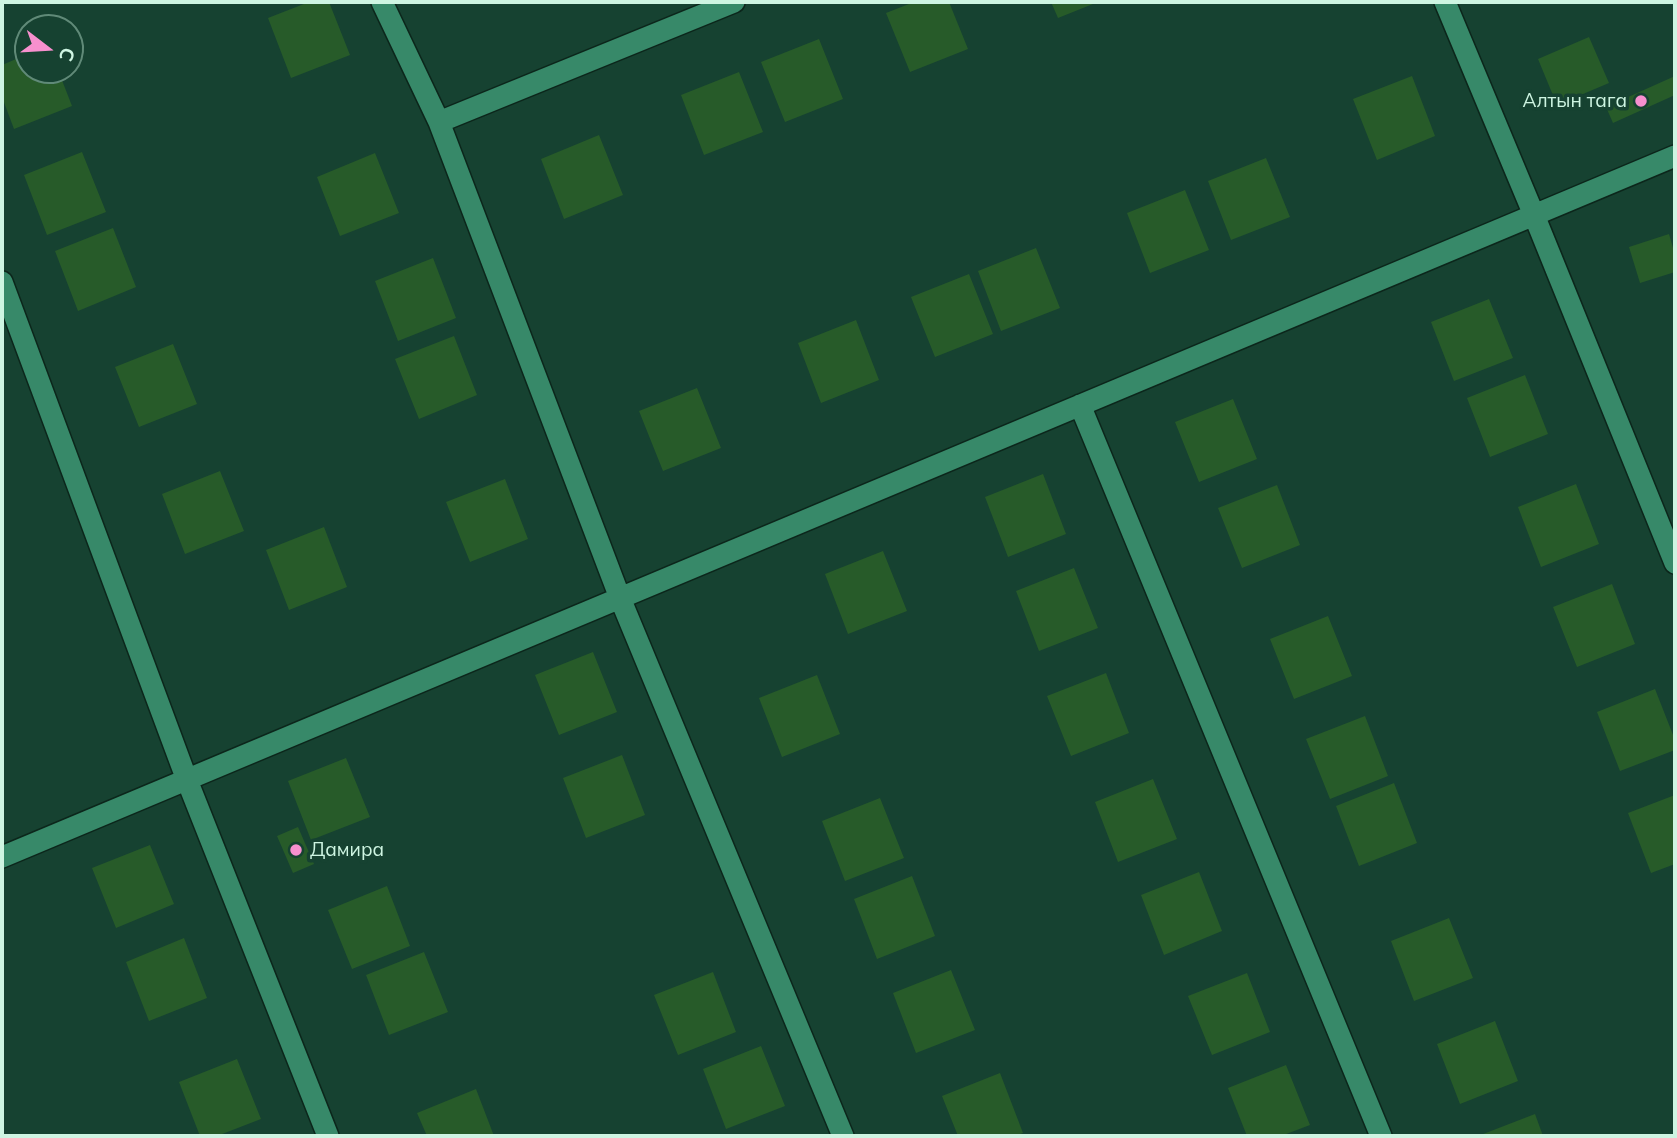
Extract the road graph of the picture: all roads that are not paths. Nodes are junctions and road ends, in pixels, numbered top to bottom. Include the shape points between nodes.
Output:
1 (382, 2) edge
2 (734, 2) edge
3 (1445, 2) edge
4 (439, 122) junction
5 (1675, 156) edge
6 (1534, 215) junction
7 (2, 282) edge
8 (1080, 405) junction
9 (1675, 563) edge
10 (620, 598) junction
11 (187, 780) junction
12 (2, 857) edge
13 (328, 1136) edge
14 (843, 1136) edge
15 (1381, 1136) edge

1 - 4 street
2 - 4 street
3 - 6 street
4 - 10 street
5 - 6 street
6 - 8 street
6 - 9 street
7 - 11 street
8 - 10 street
8 - 15 street
10 - 11 street
10 - 14 street
11 - 12 street
11 - 13 street

